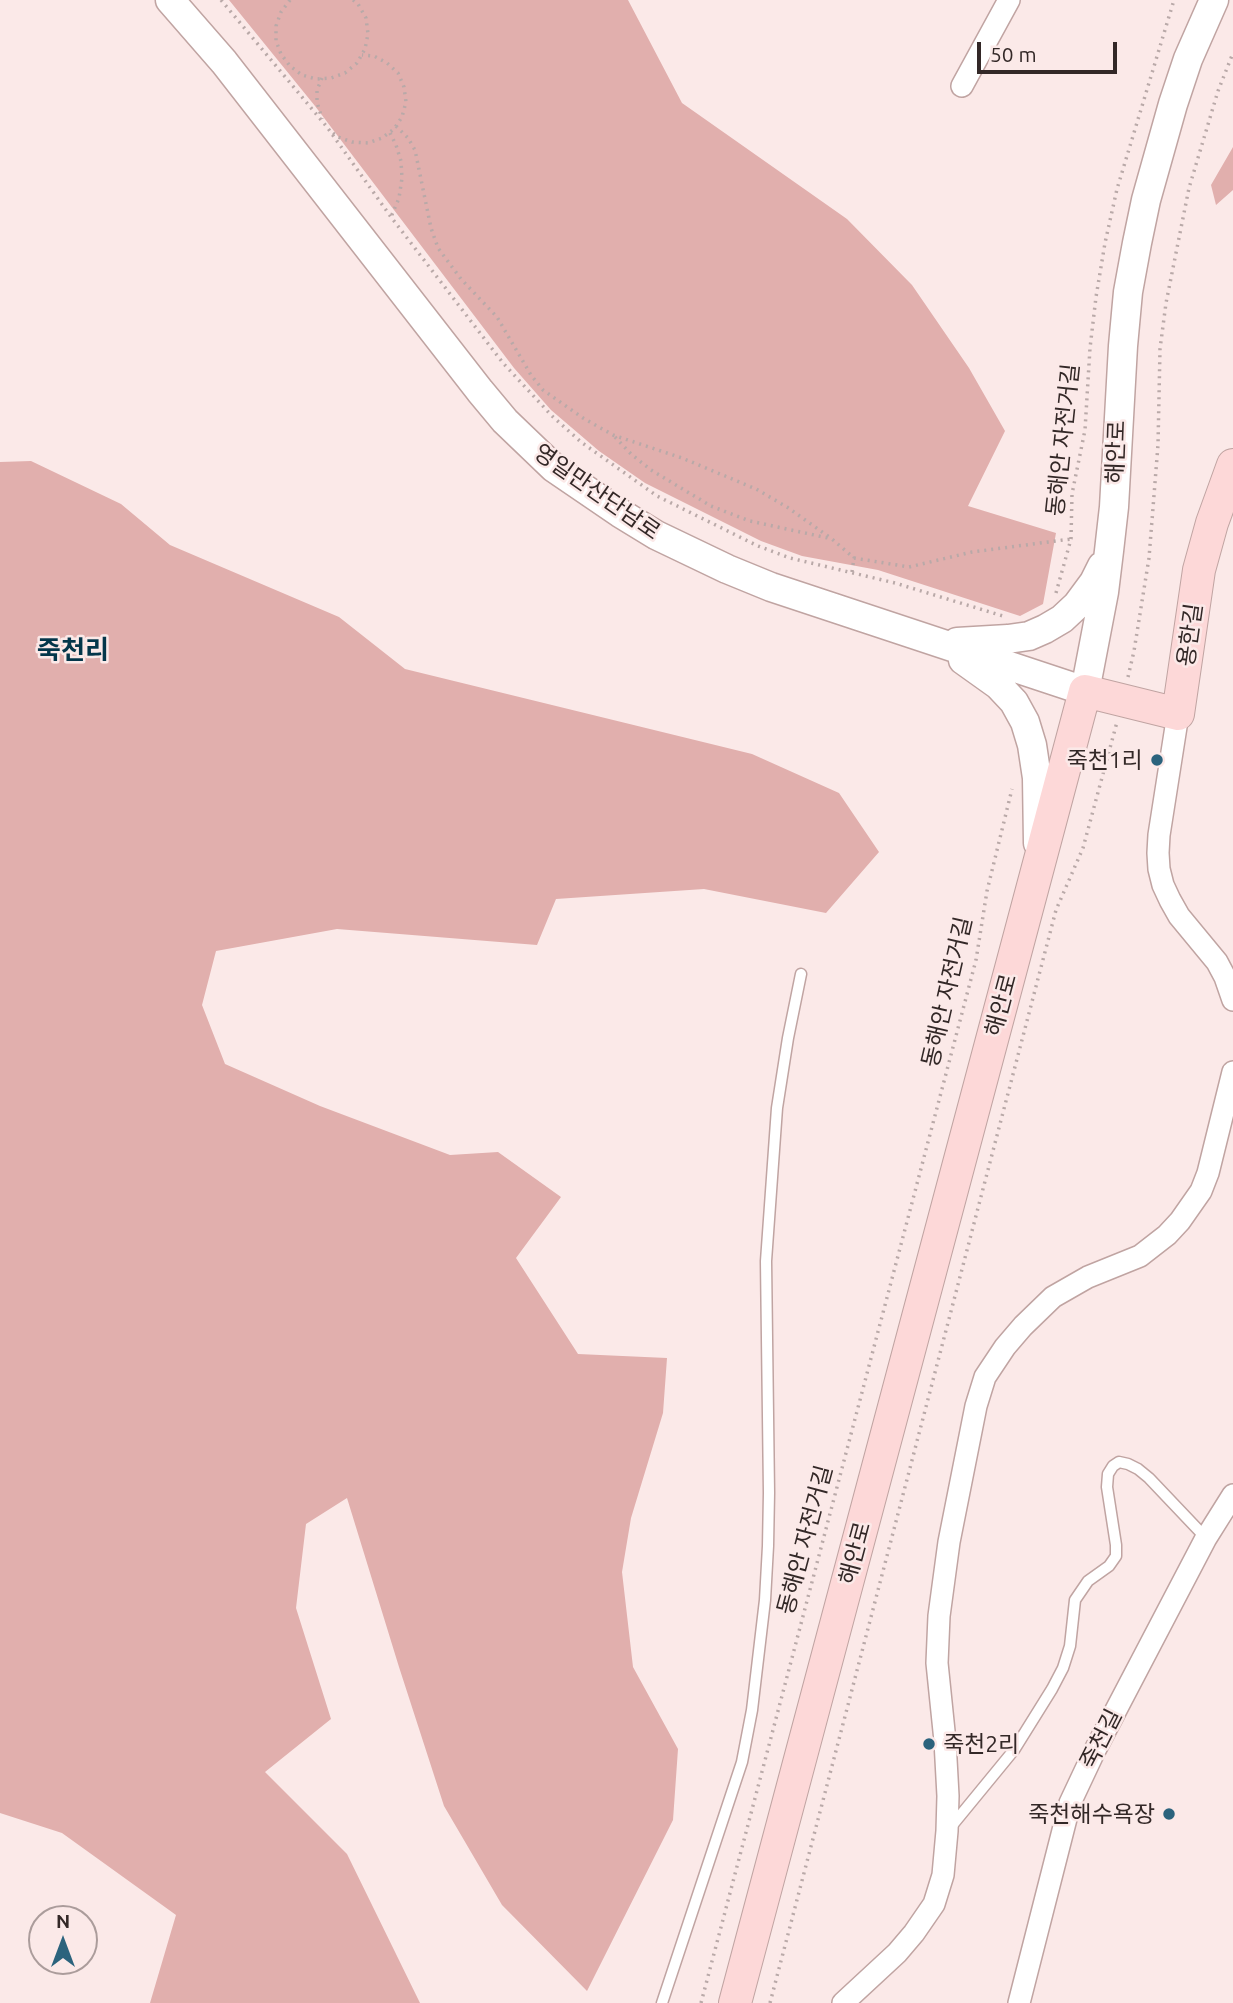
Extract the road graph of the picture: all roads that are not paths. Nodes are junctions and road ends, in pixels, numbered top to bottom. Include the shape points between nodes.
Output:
1 (170, 0) edge
2 (1009, 0) edge
3 (1214, 0) edge
4 (962, 86) dead end
5 (1230, 484) edge
6 (1109, 551) junction
7 (935, 641) junction
8 (1084, 691) junction
9 (1178, 714) junction
10 (1038, 867) junction
11 (801, 974) dead end
12 (1233, 1000) edge
13 (1233, 1072) edge
14 (1233, 1495) edge
15 (1206, 1538) junction
16 (947, 1831) junction
17 (662, 2003) edge
18 (736, 2003) edge
19 (843, 2003) edge
20 (1019, 2003) edge

1 - 7 street, 영일만산단남로 via 224,62 480,391 554,468 656,535 727,569
2 - 4 street
3 - 6 street, 해안로 via 1173,104 1137,243 1123,346
5 - 9 main road, 용한길 via 1212,523 1199,570
6 - 7 street via 1077,605 1045,629 1008,639
6 - 8 street, 해안로
7 - 8 street, 영일만산단남로
7 - 10 street via 998,685 1025,722 1037,778
8 - 9 main road
8 - 10 main road, 해안로
9 - 12 street via 1159,835 1159,869 1179,916 1217,962
10 - 18 main road, 해안로
11 - 17 lane via 777,1108 766,1261 768,1532 752,1710 742,1762
13 - 16 street via 1208,1173 1180,1221 1140,1256 1053,1297 1005,1347 985,1377 949,1542 939,1616 937,1663 947,1769
14 - 15 street, 죽천길
15 - 16 lane via 1138,1469 1119,1462 1113,1466 1107,1487 1116,1556 1075,1600 1070,1646 1052,1689 1014,1750
15 - 20 street, 죽천길 via 1070,1803
16 - 19 street via 941,1882 926,1918 897,1953

